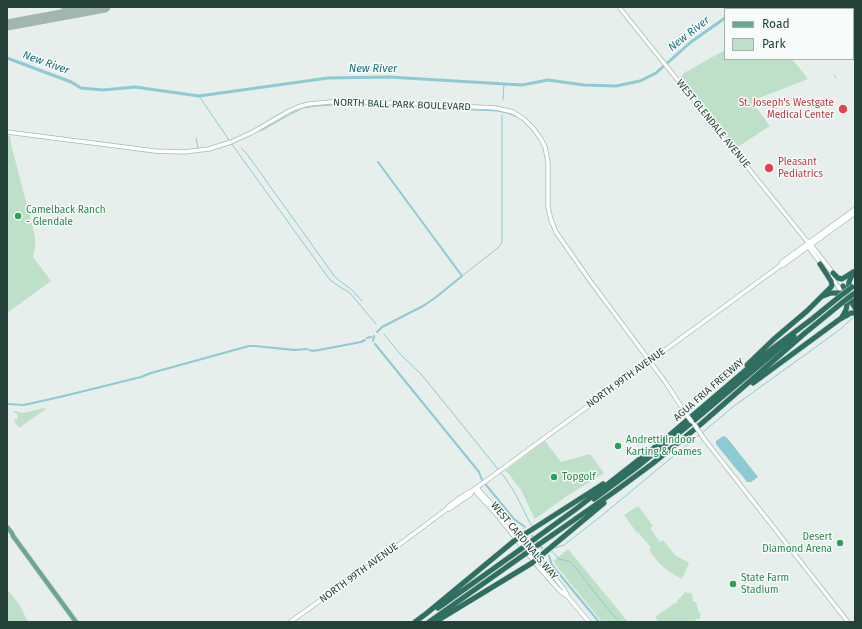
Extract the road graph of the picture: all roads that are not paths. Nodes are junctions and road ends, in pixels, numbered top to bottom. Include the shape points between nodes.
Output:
1 (619, 7) edge
2 (7, 132) edge
3 (855, 209) edge
4 (852, 214) edge
5 (808, 244) junction
6 (820, 264) junction
7 (855, 271) edge
8 (833, 273) junction
9 (854, 286) edge
10 (841, 287) junction
11 (849, 297) edge
12 (818, 300) junction
13 (855, 308) edge
14 (855, 313) edge
15 (840, 319) junction
16 (813, 326) junction
17 (650, 361) junction
18 (723, 395) junction
19 (723, 405) junction
20 (693, 423) junction
21 (672, 441) junction
22 (634, 464) junction
23 (640, 473) junction
24 (474, 490) junction
25 (558, 522) junction
26 (562, 528) junction
27 (7, 529) edge
28 (520, 537) junction
29 (536, 560) junction
30 (568, 597) junction
31 (76, 622) edge
32 (290, 622) edge
33 (415, 622) edge
34 (418, 622) edge
35 (429, 622) edge
36 (435, 622) edge
37 (589, 622) edge
38 (848, 622) edge

1 - 5 main road, WEST GLENDALE AVENUE
2 - 17 main road, NORTH BALL PARK BOULEVARD via 184,152 223,145 303,105 355,101 504,109 524,119 539,134 548,162 548,207 555,230
3 - 4 main road, NORTH 99TH AVENUE
4 - 5 main road, NORTH 99TH AVENUE
5 - 6 main road, WEST GLENDALE AVENUE
5 - 8 main road, WEST GLENDALE AVENUE
5 - 17 main road, NORTH 99TH AVENUE
6 - 10 main road, WEST GLENDALE AVENUE
6 - 12 highway via 832,285
7 - 8 highway via 842,279
7 - 11 highway via 850,280
8 - 10 main road, WEST GLENDALE AVENUE
9 - 11 highway, AGUA FRIA FREEWAY, bridge
10 - 11 highway
11 - 12 highway via 836,293 825,295
11 - 13 highway
11 - 15 highway via 846,310
11 - 16 highway, AGUA FRIA FREEWAY
11 - 18 highway, AGUA FRIA FREEWAY via 812,319
12 - 18 highway via 726,384
14 - 15 highway
15 - 19 highway
16 - 18 highway
16 - 19 highway, AGUA FRIA FREEWAY
17 - 20 main road, NORTH BALL PARK BOULEVARD, bridge
17 - 24 main road, NORTH 99TH AVENUE
18 - 20 highway
18 - 22 highway, AGUA FRIA FREEWAY
19 - 23 highway, AGUA FRIA FREEWAY
20 - 21 highway
20 - 38 main road, NORTH BALL PARK BOULEVARD, bridge
21 - 25 highway via 571,516
21 - 26 highway
22 - 25 highway, AGUA FRIA FREEWAY
22 - 28 highway
23 - 26 highway, AGUA FRIA FREEWAY
23 - 29 highway
24 - 28 main road, WEST CARDINALS WAY
24 - 32 main road, NORTH 99TH AVENUE
25 - 34 highway, AGUA FRIA FREEWAY, bridge
26 - 35 highway, AGUA FRIA FREEWAY, bridge
27 - 31 main road
28 - 29 main road, WEST CARDINALS WAY
28 - 33 highway
29 - 30 main road, WEST CARDINALS WAY via 564,589
29 - 30 main road, WEST CARDINALS WAY via 544,573
29 - 36 highway
30 - 37 main road, WEST CARDINALS WAY

